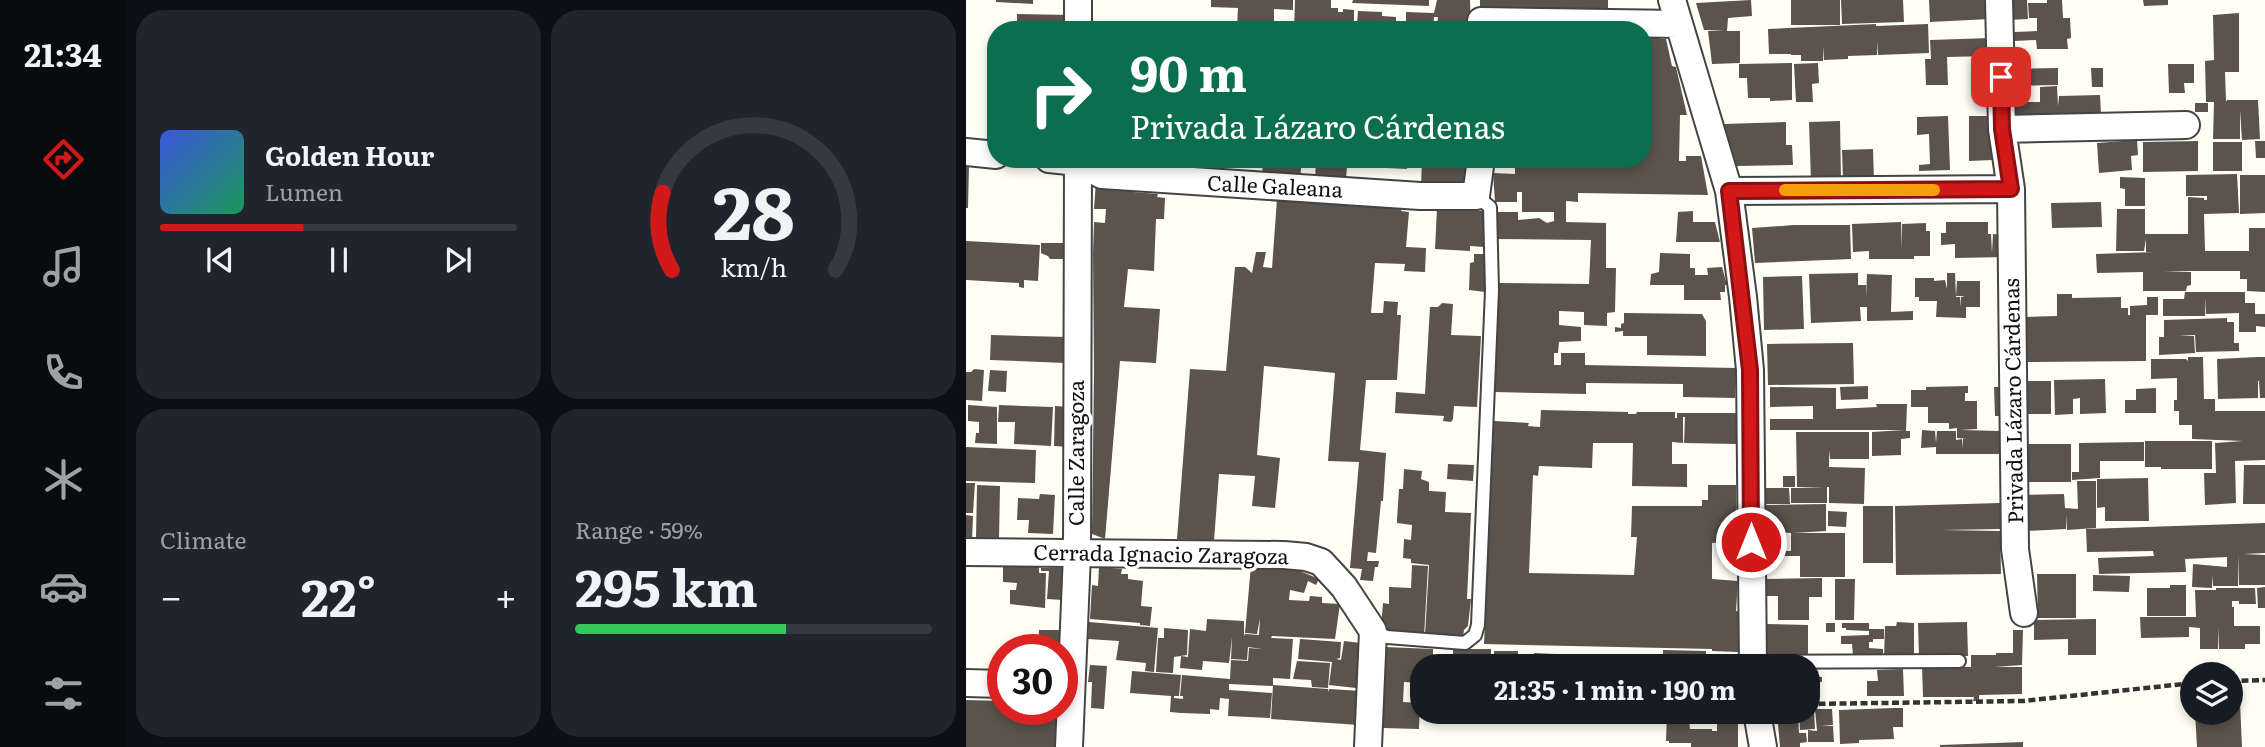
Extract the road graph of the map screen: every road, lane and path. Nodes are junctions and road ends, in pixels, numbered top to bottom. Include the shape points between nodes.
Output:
1 (1078, 0) edge
2 (1999, 0) edge
3 (1675, 12) edge
4 (1078, 21) edge
5 (1550, 21) edge
6 (2186, 125) dead end
7 (2002, 129) junction
8 (966, 152) edge
9 (987, 154) edge
10 (1078, 168) edge
11 (1091, 168) edge
12 (1480, 168) edge
13 (2011, 189) junction
14 (1729, 191) junction
15 (1476, 195) junction
16 (966, 552) edge
17 (1077, 554) junction
18 (2024, 613) dead end
19 (1373, 631) junction
20 (1070, 634) edge
21 (1753, 654) edge
22 (1959, 661) dead end
23 (1820, 663) edge
24 (2265, 680) edge
25 (2243, 681) edge
26 (966, 683) edge
27 (987, 684) edge
28 (2180, 684) edge
29 (1820, 704) edge
30 (1759, 724) edge
31 (1068, 725) edge
32 (1069, 747) edge
33 (1368, 747) edge
34 (1763, 747) edge

1 - 4 street
2 - 7 street, Privada Lázaro Cárdenas
3 - 5 street
3 - 14 street
6 - 7 street
7 - 13 street, Privada Lázaro Cárdenas
8 - 9 street
10 - 17 street, Calle Zaragoza
11 - 15 street, Calle Galeana via 1102,175 1132,178 1420,196
12 - 15 street
13 - 14 street
13 - 18 street, Privada Lázaro Cárdenas via 2015,549
14 - 21 street via 1750,370
15 - 19 lane via 1490,207 1492,290 1478,625 1465,643
16 - 17 street, Cerrada Ignacio Zaragoza
17 - 19 street, Cerrada Ignacio Zaragoza via 1306,557 1331,572
17 - 20 street, Calle Zaragoza
19 - 33 street
22 - 23 lane
24 - 25 path
26 - 27 street
28 - 29 path via 2023,701
30 - 34 street
31 - 32 street, Calle Zaragoza

